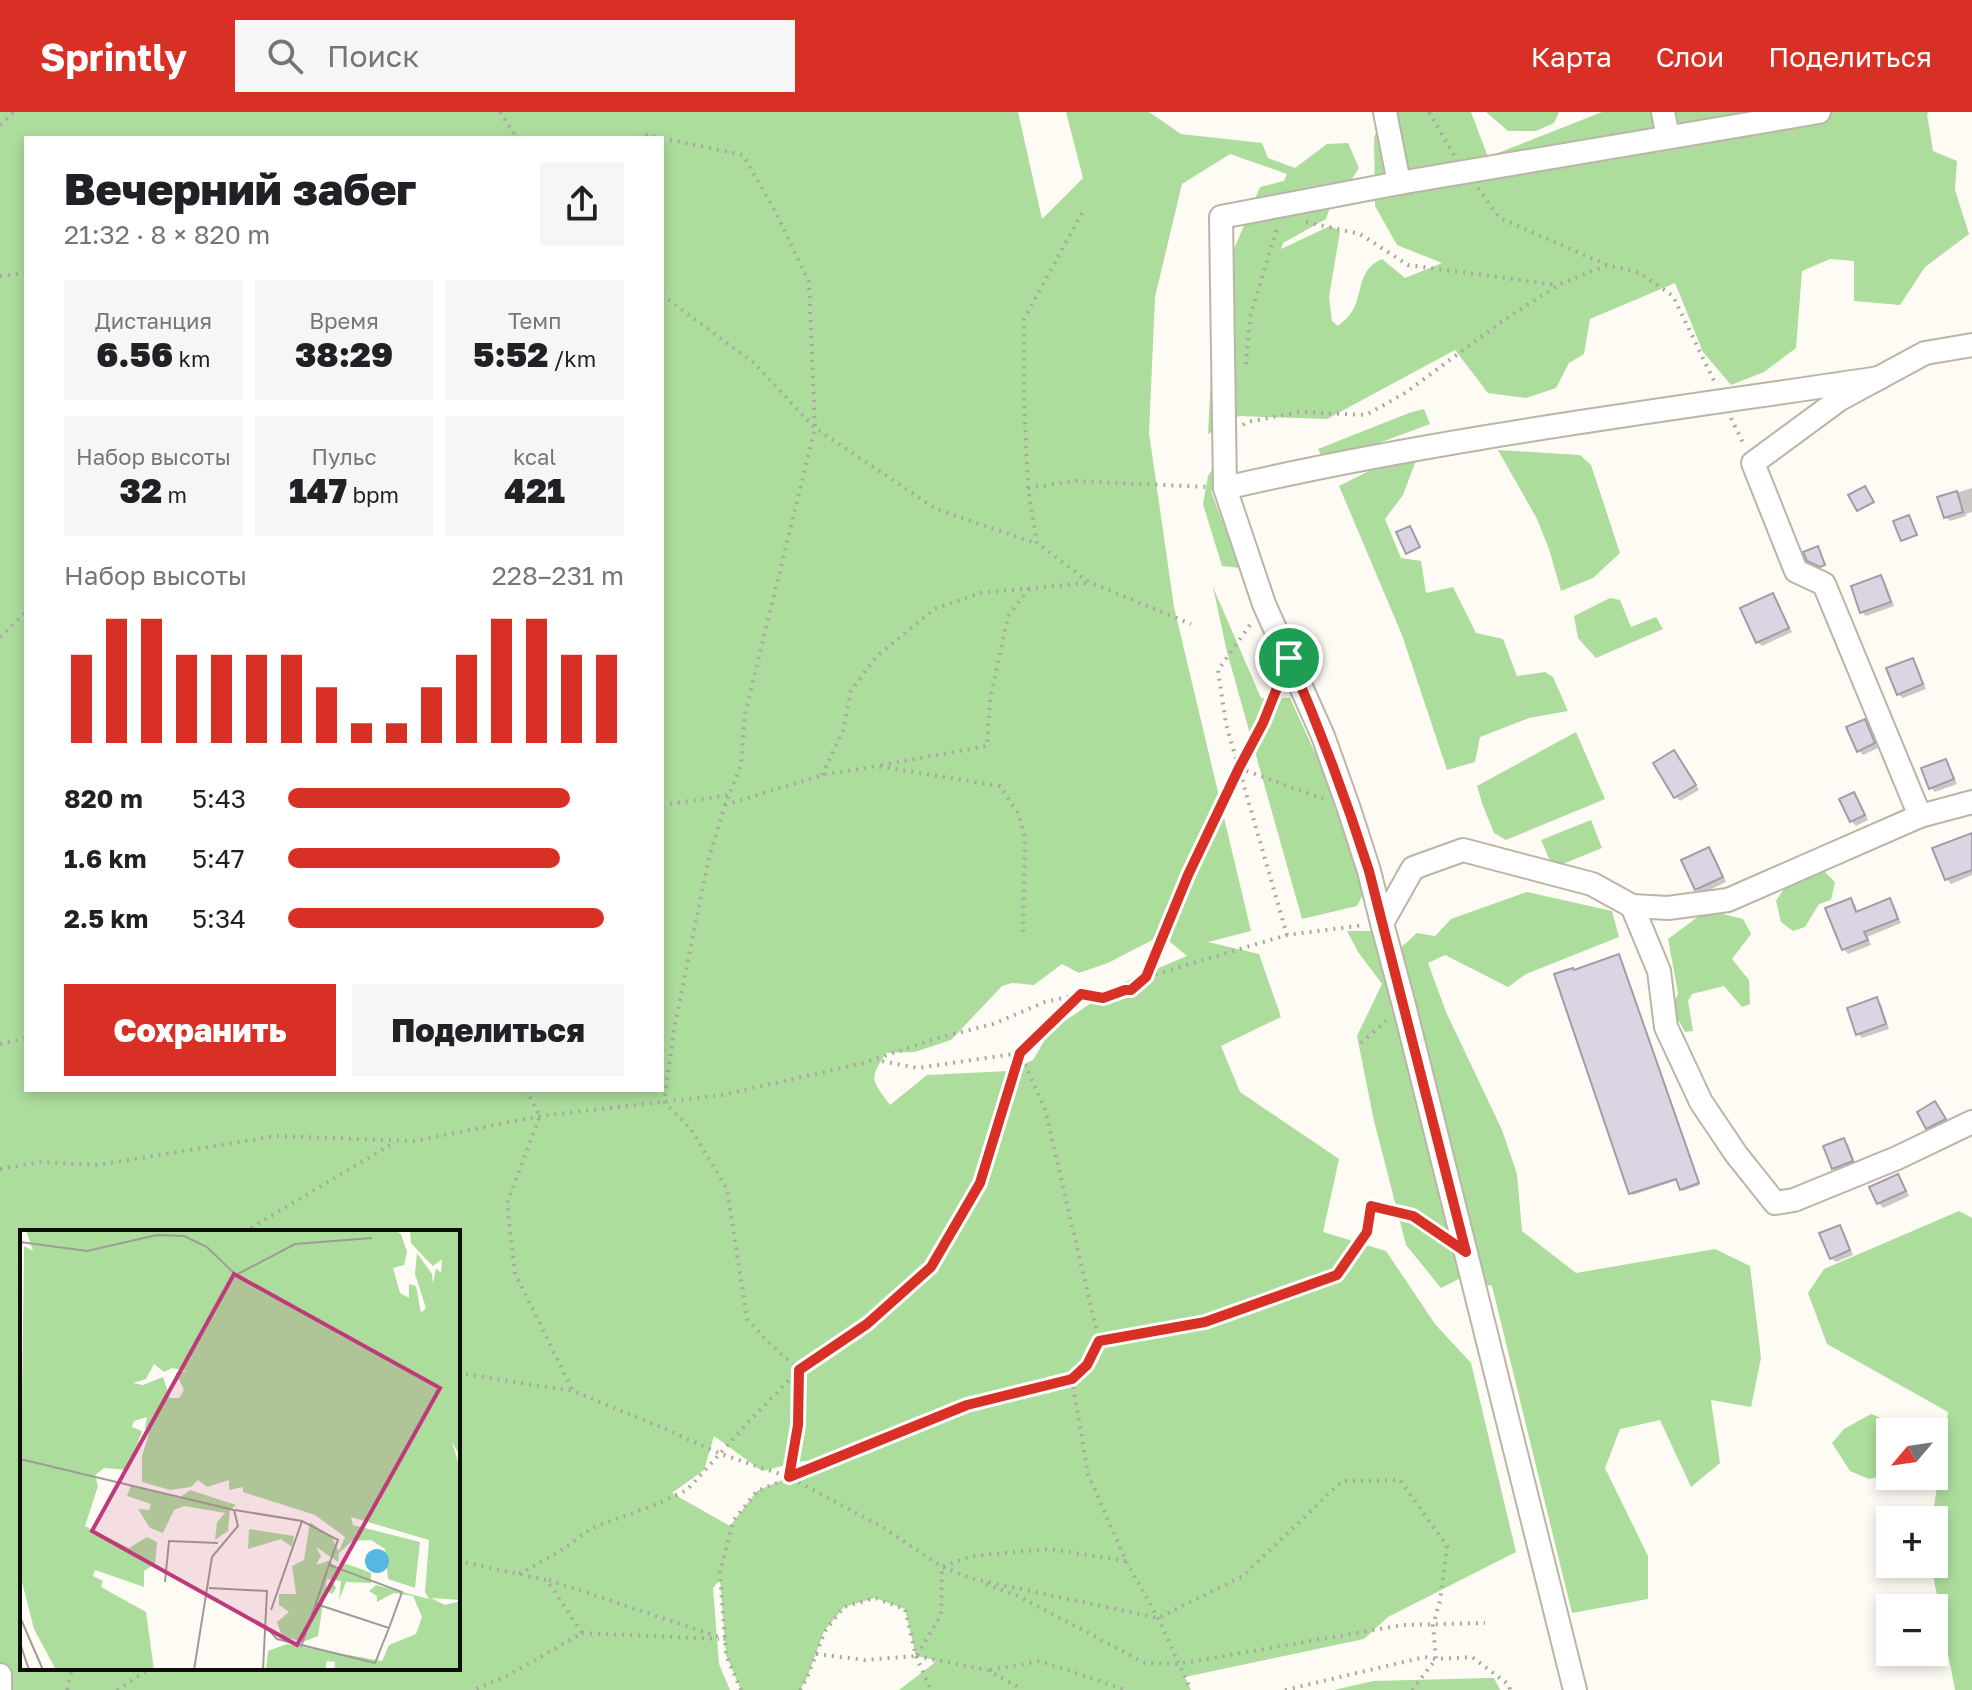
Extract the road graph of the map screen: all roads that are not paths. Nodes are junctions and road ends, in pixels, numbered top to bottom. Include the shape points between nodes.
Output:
1 (1385, 112) edge
2 (1663, 112) edge
3 (1819, 112) edge
4 (1668, 137) junction
5 (1399, 183) junction
6 (1970, 341) edge
7 (1879, 378) junction
8 (1225, 488) junction
9 (1972, 802) edge
10 (1920, 816) junction
11 (1632, 906) junction
12 (1382, 923) junction
13 (1972, 1122) edge
14 (0, 1675) edge
15 (0, 1689) edge
16 (1575, 1690) edge

1 - 5 street
2 - 4 street
3 - 4 street
4 - 5 street
5 - 8 street via 1283,210 1221,217
6 - 7 street via 1925,353
7 - 8 street via 1465,440
7 - 10 street via 1840,399 1753,463 1796,571 1824,584
8 - 12 street via 1264,604 1323,736
9 - 10 street
10 - 11 street via 1728,900 1668,908
11 - 12 street via 1592,884 1463,850 1413,868
11 - 13 street via 1659,971 1666,1027 1701,1102 1775,1203 1897,1158
12 - 16 street
14 - 15 street

